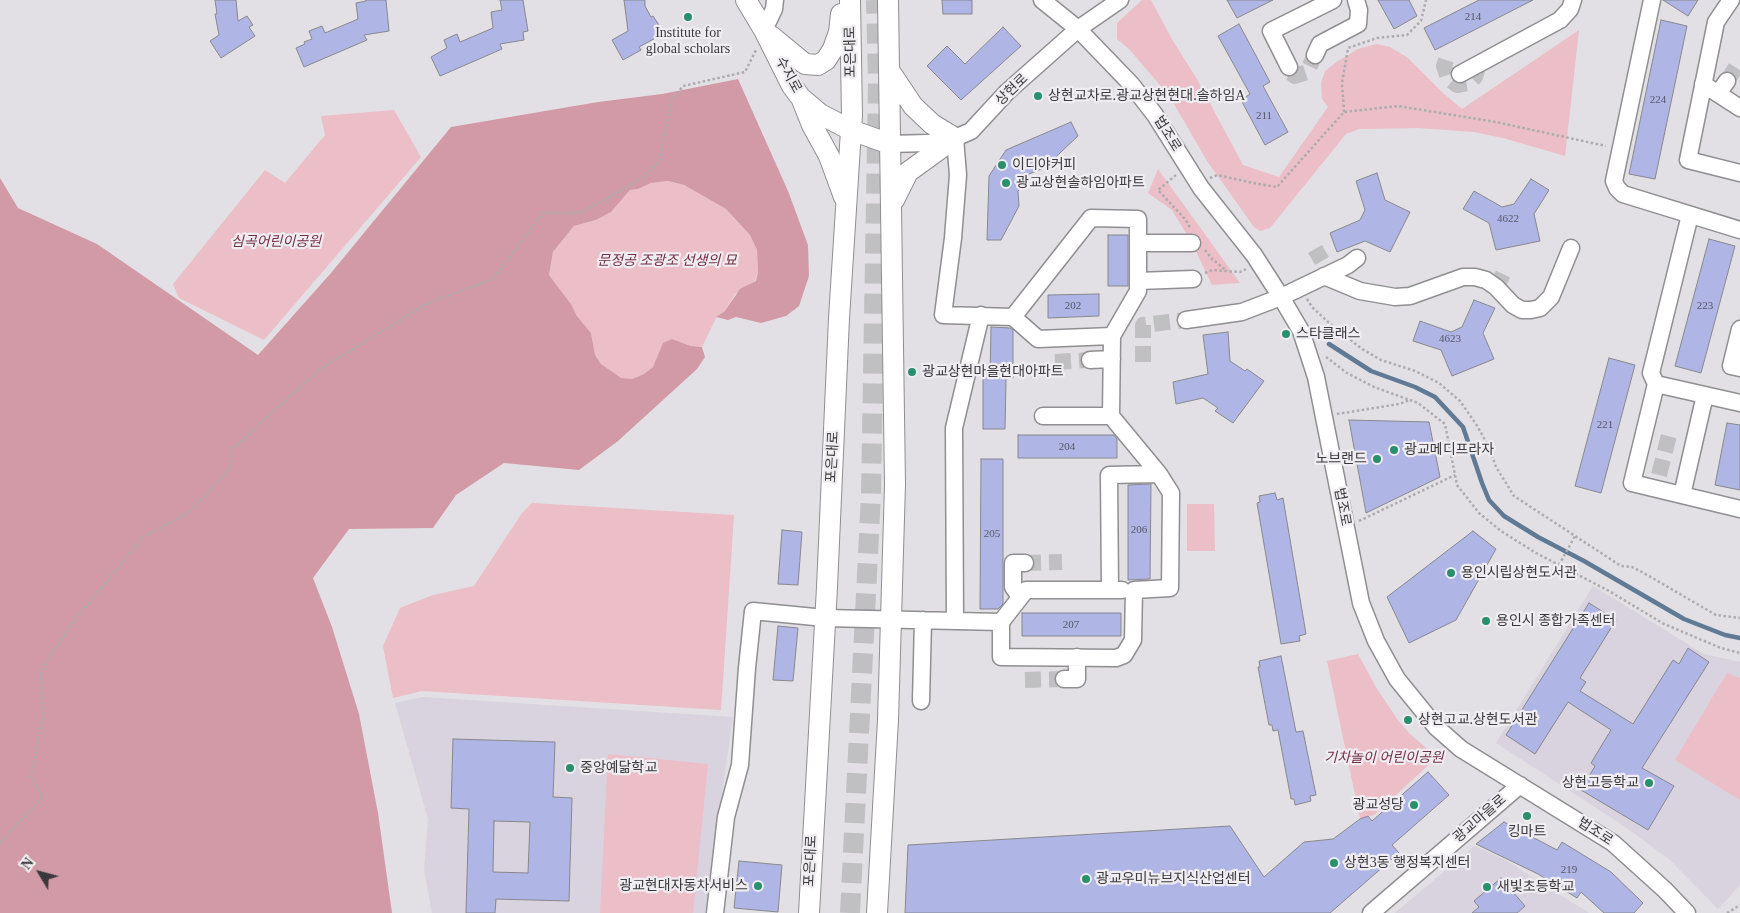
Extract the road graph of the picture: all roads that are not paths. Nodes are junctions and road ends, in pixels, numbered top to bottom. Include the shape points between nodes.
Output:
1 (746, 0) edge
2 (845, 0) edge
3 (850, 0) edge
4 (888, 0) edge
5 (1042, 0) edge
6 (1120, 0) edge
7 (1333, 0) edge
8 (1356, 0) edge
9 (1573, 0) edge
10 (1652, 0) edge
11 (1731, 0) edge
12 (776, 3) edge
13 (1078, 29) junction
14 (764, 30) junction
15 (1315, 55) tunnel mouth
16 (1289, 67) dead end
17 (889, 70) junction
18 (1460, 74) tunnel mouth
19 (1703, 84) junction
20 (801, 98) junction
21 (1740, 108) edge
22 (851, 130) junction
23 (954, 138) junction
24 (890, 144) junction
25 (1740, 173) edge
26 (847, 203) junction
27 (891, 205) junction
28 (1690, 214) junction
29 (1740, 230) edge
30 (1195, 240) road end
31 (1138, 243) junction
32 (1571, 248) dead end
33 (1357, 258) dead end
34 (1326, 270) junction
35 (1193, 279) road end
36 (1138, 281) junction
37 (1281, 296) junction
38 (981, 315) junction
39 (1013, 317) junction
40 (1186, 320) tunnel mouth
41 (1740, 329) edge
42 (1112, 336) junction
43 (1112, 359) junction
44 (1090, 360) tunnel mouth
45 (1740, 368) edge
46 (1656, 384) junction
47 (1705, 395) junction
48 (1740, 403) edge
49 (1044, 416) dead end
50 (1112, 416) junction
51 (1160, 474) junction
52 (1682, 495) junction
53 (1740, 509) edge
54 (1025, 563) dead end
55 (1110, 590) junction
56 (1134, 590) junction
57 (1020, 596) junction
58 (825, 618) junction
59 (892, 620) junction
60 (923, 620) junction
61 (955, 621) junction
62 (1001, 622) junction
63 (1077, 657) junction
64 (1064, 679) tunnel mouth
65 (921, 701) dead end
66 (1520, 784) junction
67 (716, 913) edge
68 (808, 913) edge
69 (877, 913) edge
70 (1371, 913) edge
71 (1687, 913) edge

1 - 14 main road, 수지로
2 - 14 main road via 833,50 818,65 805,64
3 - 22 main road, 포은대로
4 - 17 main road
5 - 13 street, 법조로
6 - 13 street, 상현로
7 - 16 street via 1270,31
8 - 15 street via 1358,24 1320,44
9 - 18 street via 1560,20
10 - 28 street via 1614,181 1623,194
11 - 19 street via 1716,22
12 - 14 street
13 - 23 street, 상현로 via 1007,92 971,131
13 - 37 street, 법조로 via 1131,84 1155,115 1198,183
14 - 20 main road, 수지로
17 - 23 main road via 913,106
17 - 24 main road
19 - 21 street via 1723,88
19 - 25 street via 1688,160
20 - 22 main road, 수지로 via 820,114
20 - 26 main road
22 - 24 main road, 수지로
22 - 26 main road, 포은대로
23 - 24 street, 상현로 via 928,143
23 - 27 main road via 908,172
23 - 38 street via 958,176 943,315
24 - 27 main road
26 - 58 main road, 포은대로
27 - 59 main road via 895,484
28 - 29 street
28 - 46 street via 1651,373
30 - 31 street
31 - 36 street
31 - 39 street via 1138,219 1092,218
32 - 34 street via 1551,298 1540,308 1522,310 1513,305 1498,284 1475,276 1463,277 1410,296 1395,297 1360,290
33 - 34 street
34 - 37 street
35 - 36 street
36 - 42 street via 1138,291
37 - 40 street via 1242,312
37 - 66 street, 법조로 via 1301,332 1316,377 1361,603 1376,642 1397,680 1447,738
38 - 39 street
38 - 61 street via 954,428
39 - 42 street via 1038,339
41 - 45 street via 1731,366
42 - 43 street
43 - 44 street
43 - 50 street
46 - 47 street
46 - 52 street via 1632,483 1657,482
47 - 48 street
47 - 52 street
49 - 50 street
50 - 51 street
51 - 55 street via 1109,475
51 - 56 street via 1171,493 1170,588
52 - 53 street
54 - 57 street via 1013,563 1013,587
55 - 56 street
55 - 57 street via 1026,590
56 - 63 street via 1133,640 1124,655 1116,658
57 - 62 street
58 - 59 street
58 - 67 street via 753,611 740,764 726,817
58 - 68 main road, 포은대로
59 - 60 street
59 - 69 main road
60 - 61 street
60 - 65 street
61 - 62 street
62 - 63 street via 1001,657
63 - 64 street via 1078,679
66 - 70 street, 광교마을로
66 - 71 street, 법조로 via 1613,843

